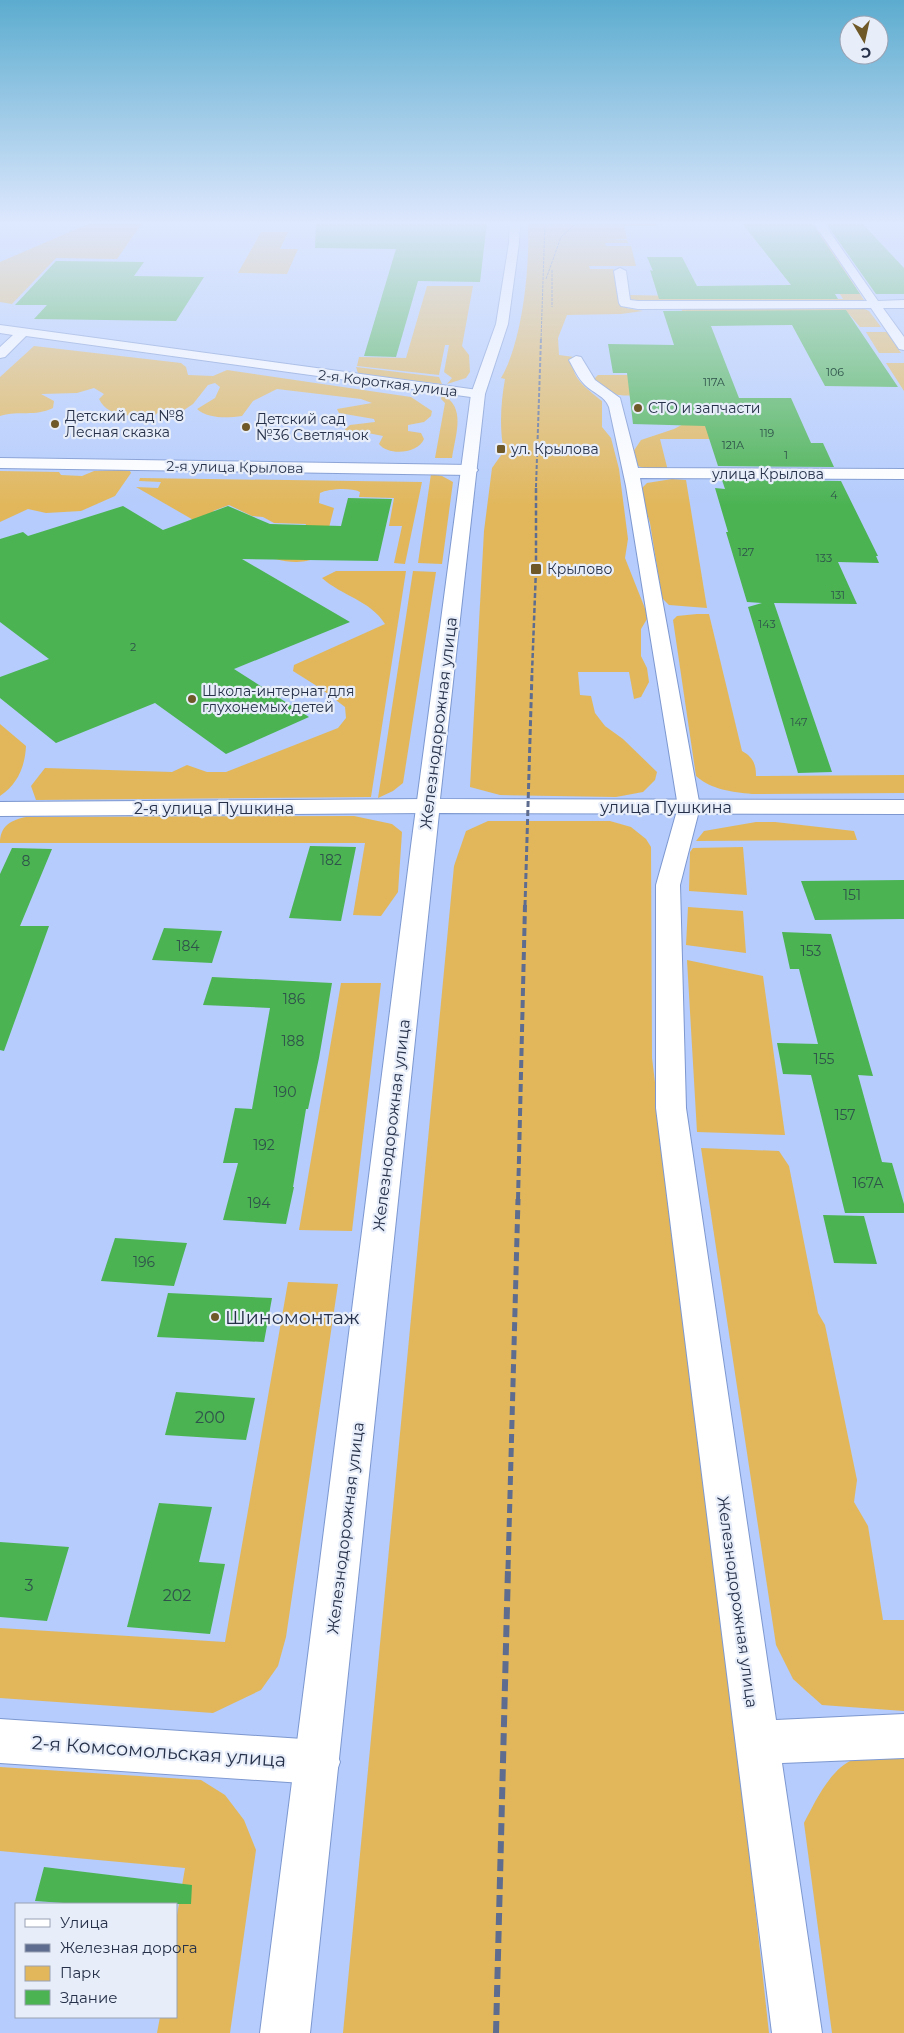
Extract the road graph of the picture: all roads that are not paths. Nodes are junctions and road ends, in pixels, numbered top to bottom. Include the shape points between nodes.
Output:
1 (503, 317) edge
2 (883, 317) edge
3 (0, 330) edge
4 (22, 332) junction
5 (904, 346) edge
6 (0, 354) edge
7 (576, 360) dead end
8 (478, 394) junction
9 (0, 463) edge
10 (470, 470) junction
11 (632, 473) junction
12 (904, 474) edge
13 (428, 806) junction
14 (689, 807) junction
15 (904, 807) edge
16 (0, 809) edge
17 (904, 1736) edge
18 (0, 1741) edge
19 (758, 1742) junction
20 (318, 1762) junction
21 (285, 2033) edge
22 (797, 2033) edge

1 - 8 street, Железнодорожная улица
2 - 5 street
3 - 4 street, 2-я Короткая улица
4 - 6 street
4 - 8 street, 2-я Короткая улица
7 - 11 street, Железнодорожная улица via 584,378 613,398
8 - 10 street, Железнодорожная улица
9 - 10 street, 2-я улица Крылова
10 - 13 street, Железнодорожная улица
11 - 12 street, улица Крылова
11 - 14 street, Железнодорожная улица
13 - 14 street, улица Пушкина
13 - 16 street, 2-я улица Пушкина
13 - 20 street, Железнодорожная улица
14 - 15 street, улица Пушкина
14 - 19 street, Железнодорожная улица via 668,885 672,1108
17 - 19 street
18 - 20 street, 2-я Комсомольская улица
19 - 22 street, Железнодорожная улица
20 - 21 street, Железнодорожная улица

